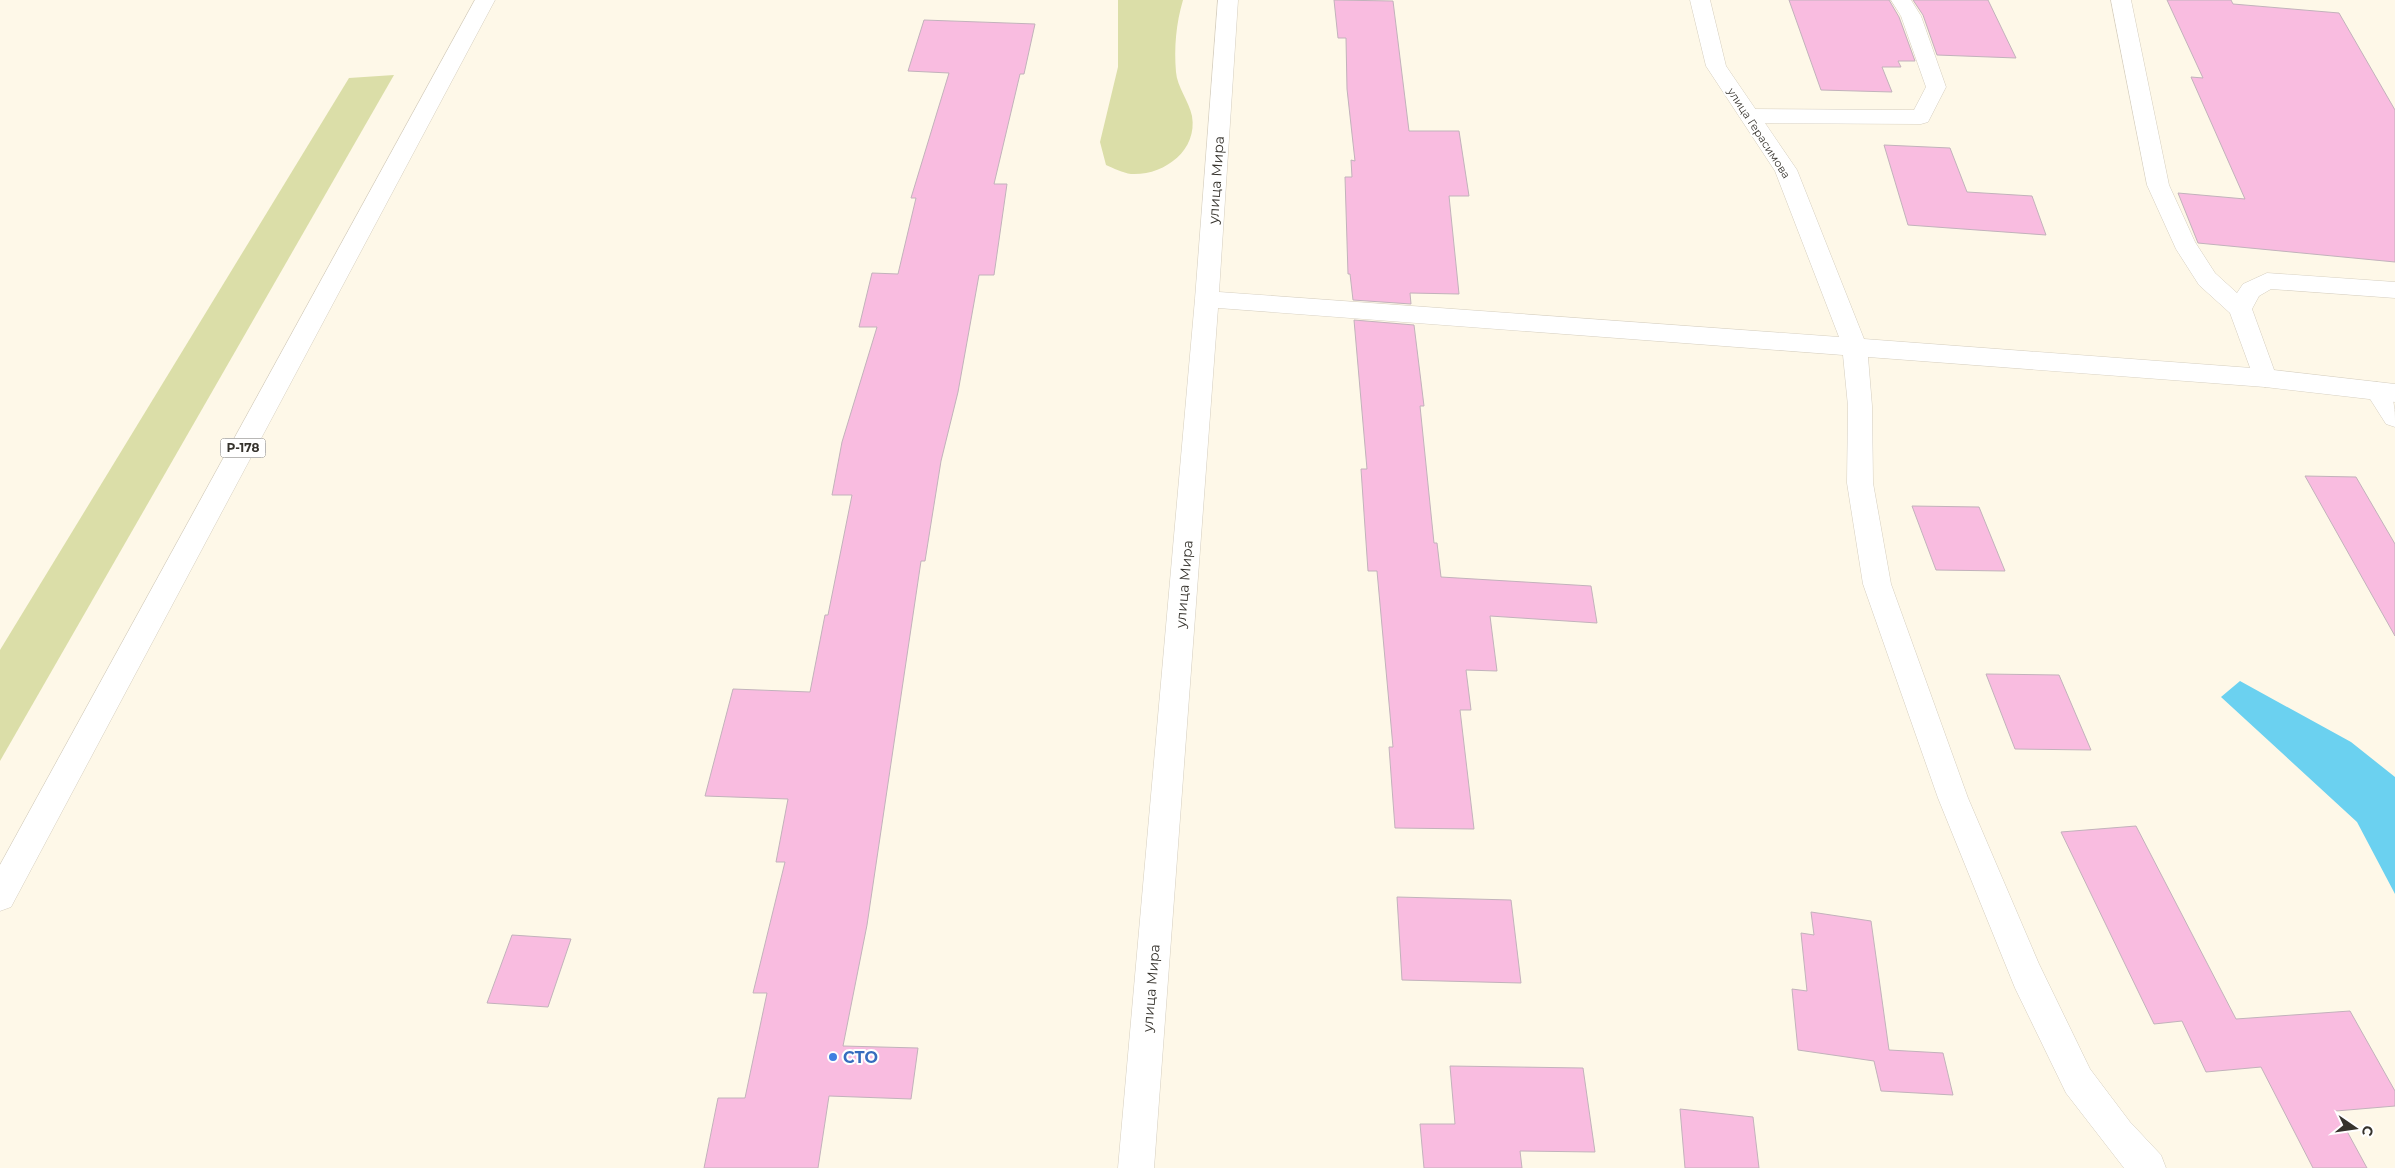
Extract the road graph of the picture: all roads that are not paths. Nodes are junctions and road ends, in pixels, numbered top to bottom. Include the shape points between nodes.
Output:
1 (485, 0) edge
2 (1228, 0) edge
3 (1700, 0) edge
4 (1901, 0) edge
5 (2121, 0) edge
6 (1750, 116) junction
7 (2395, 290) edge
8 (1208, 299) junction
9 (2240, 309) junction
10 (1855, 349) junction
11 (2265, 378) junction
12 (2386, 392) edge
13 (2395, 417) edge
14 (0, 896) edge
15 (1136, 1168) edge
16 (2148, 1168) edge

1 - 14 main road, Р-178
2 - 8 main road, улица Мира
3 - 6 main road, улица Герасимова via 1716,66
4 - 6 main road via 1911,16 1936,86 1921,117
5 - 9 main road via 2158,185 2184,244 2202,272
6 - 10 main road, улица Герасимова via 1786,170
7 - 9 main road via 2267,281 2251,290
8 - 10 main road
8 - 15 main road, улица Мира
9 - 11 main road
10 - 11 main road
10 - 16 main road, улица Герасимова via 1860,406 1860,483 1877,584 1949,789 2028,976 2078,1081
11 - 12 main road
12 - 13 main road

